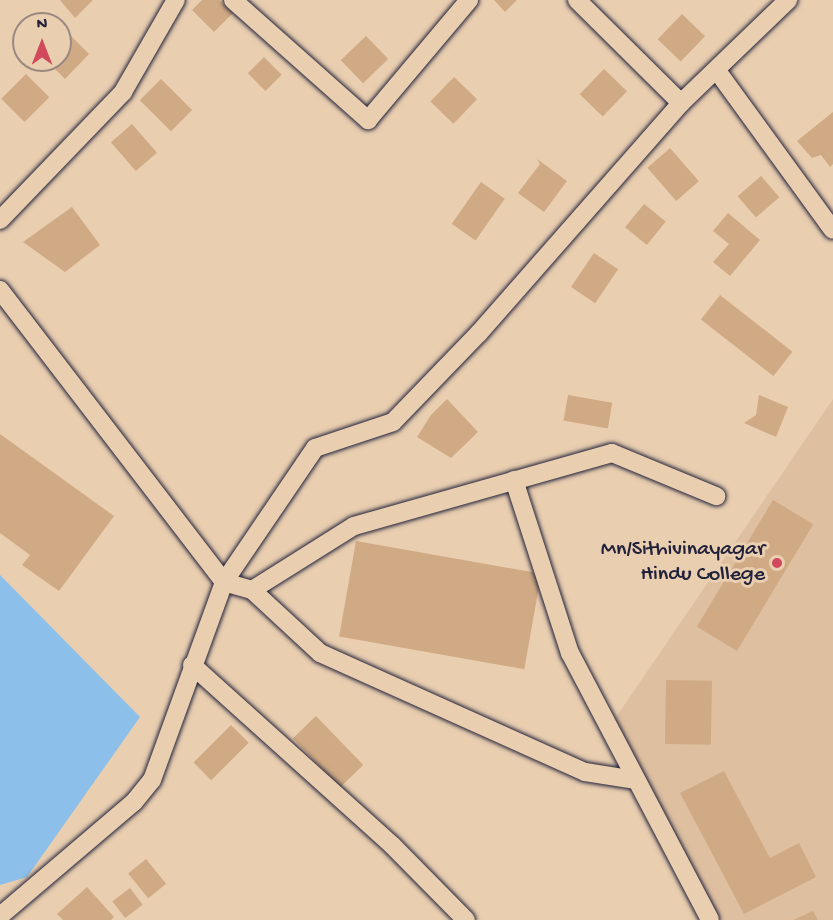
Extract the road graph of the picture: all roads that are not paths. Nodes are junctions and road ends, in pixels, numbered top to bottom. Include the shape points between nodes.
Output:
1 (176, 0) edge
2 (233, 0) edge
3 (469, 0) edge
4 (577, 0) edge
5 (788, 0) edge
6 (717, 72) junction
7 (681, 103) junction
8 (0, 220) edge
9 (833, 230) edge
10 (0, 290) edge
11 (514, 480) junction
12 (716, 496) dead end
13 (224, 582) junction
14 (252, 590) junction
15 (192, 665) junction
16 (636, 780) junction
17 (0, 916) edge
18 (466, 920) edge
19 (710, 920) edge

1 - 8 street via 123,92
2 - 3 street via 368,120
4 - 7 street
5 - 6 street
6 - 7 street
6 - 9 street
7 - 13 street via 479,333 393,422 315,448
10 - 13 street
11 - 12 street via 612,453
11 - 14 street via 354,526
11 - 16 street via 570,653
13 - 14 street
13 - 15 street
14 - 16 street via 320,653 585,772
15 - 17 street via 152,780 134,802
15 - 18 street via 393,846
16 - 19 street

